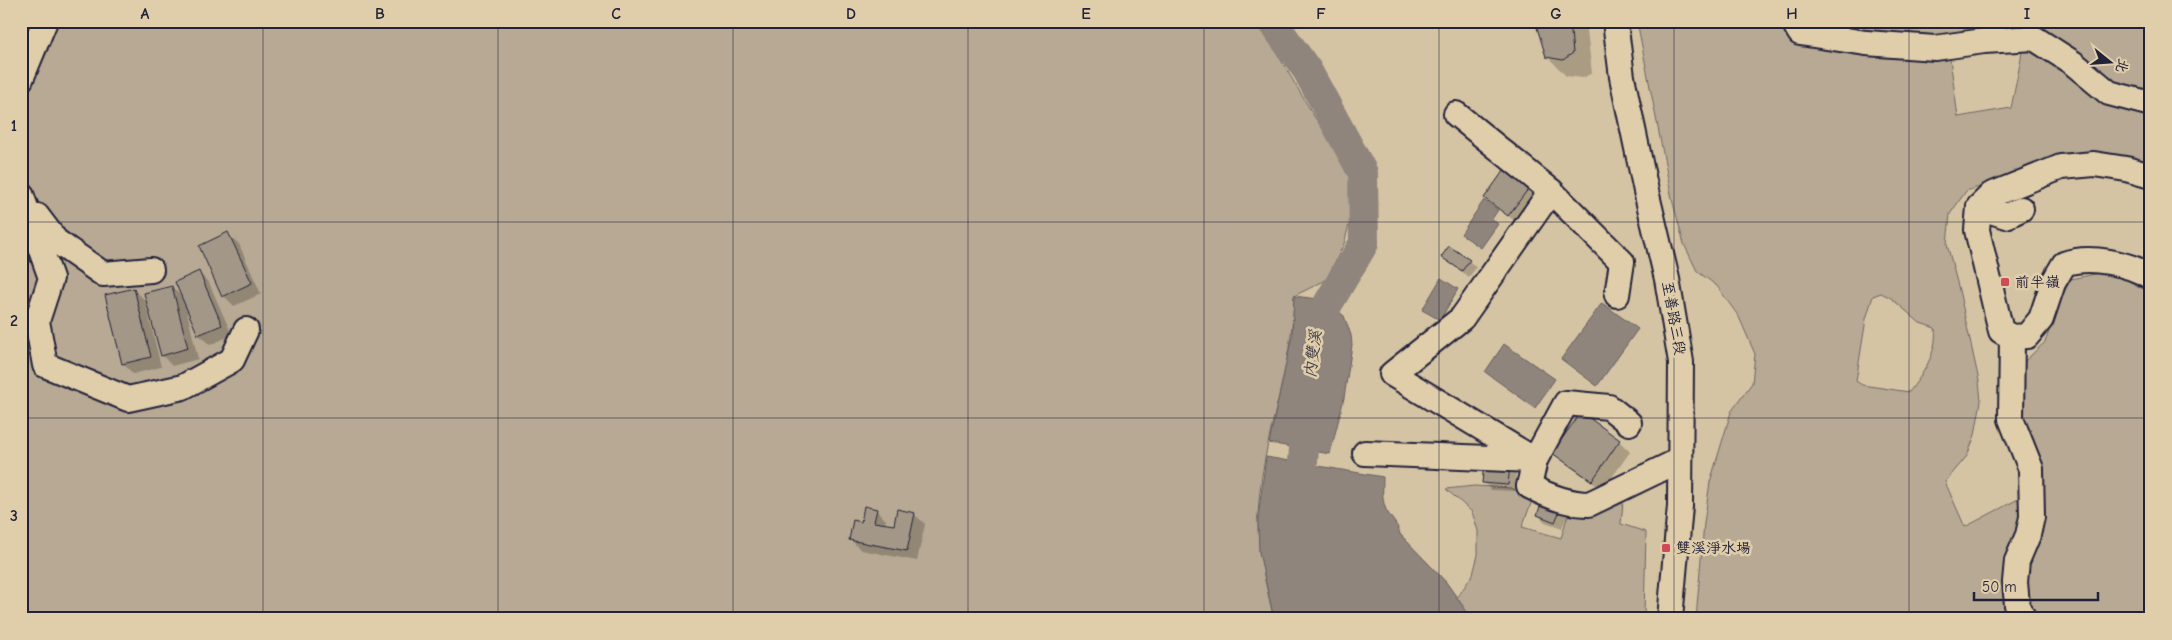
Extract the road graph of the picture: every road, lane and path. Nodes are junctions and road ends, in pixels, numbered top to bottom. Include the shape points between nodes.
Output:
1 (45, 21) edge
2 (1615, 21) edge
3 (1794, 21) edge
4 (21, 78) edge
5 (2151, 104) edge
6 (1456, 114) dead end
7 (2151, 176) edge
8 (1551, 191) junction
9 (23, 197) edge
10 (1979, 207) junction
11 (2021, 209) dead end
12 (151, 270) dead end
13 (2151, 276) edge
14 (1617, 295) dead end
15 (246, 330) dead end
16 (2012, 337) junction
17 (1629, 423) dead end
18 (1365, 453) dead end
19 (1535, 460) junction
20 (1680, 460) junction
21 (1670, 619) edge
22 (2024, 619) edge

1 - 4 street
2 - 20 street, 至善路三段 via 1622,77 1668,279 1681,362
3 - 5 street via 1800,33 1917,48 2034,38 2073,63 2109,93
6 - 8 street
7 - 10 street via 2094,164 2061,167 1991,195
8 - 14 street via 1622,262
8 - 19 street via 1462,318 1392,374
9 - 12 street via 56,241 103,274
9 - 15 street via 51,278 37,321 45,365 128,399 183,387 232,360
10 - 11 street via 2006,216
10 - 16 street via 1977,230 2001,331
13 - 16 street via 2141,270 2099,260 2085,259 2064,264 2053,283 2041,319 2027,336
16 - 22 street via 2011,419 2031,469 2032,517 2017,561 2015,582 2017,605
17 - 19 street via 1608,407 1566,403
18 - 19 street
19 - 20 street via 1529,486 1559,499 1589,504
20 - 21 street, 至善路三段 via 1680,506

